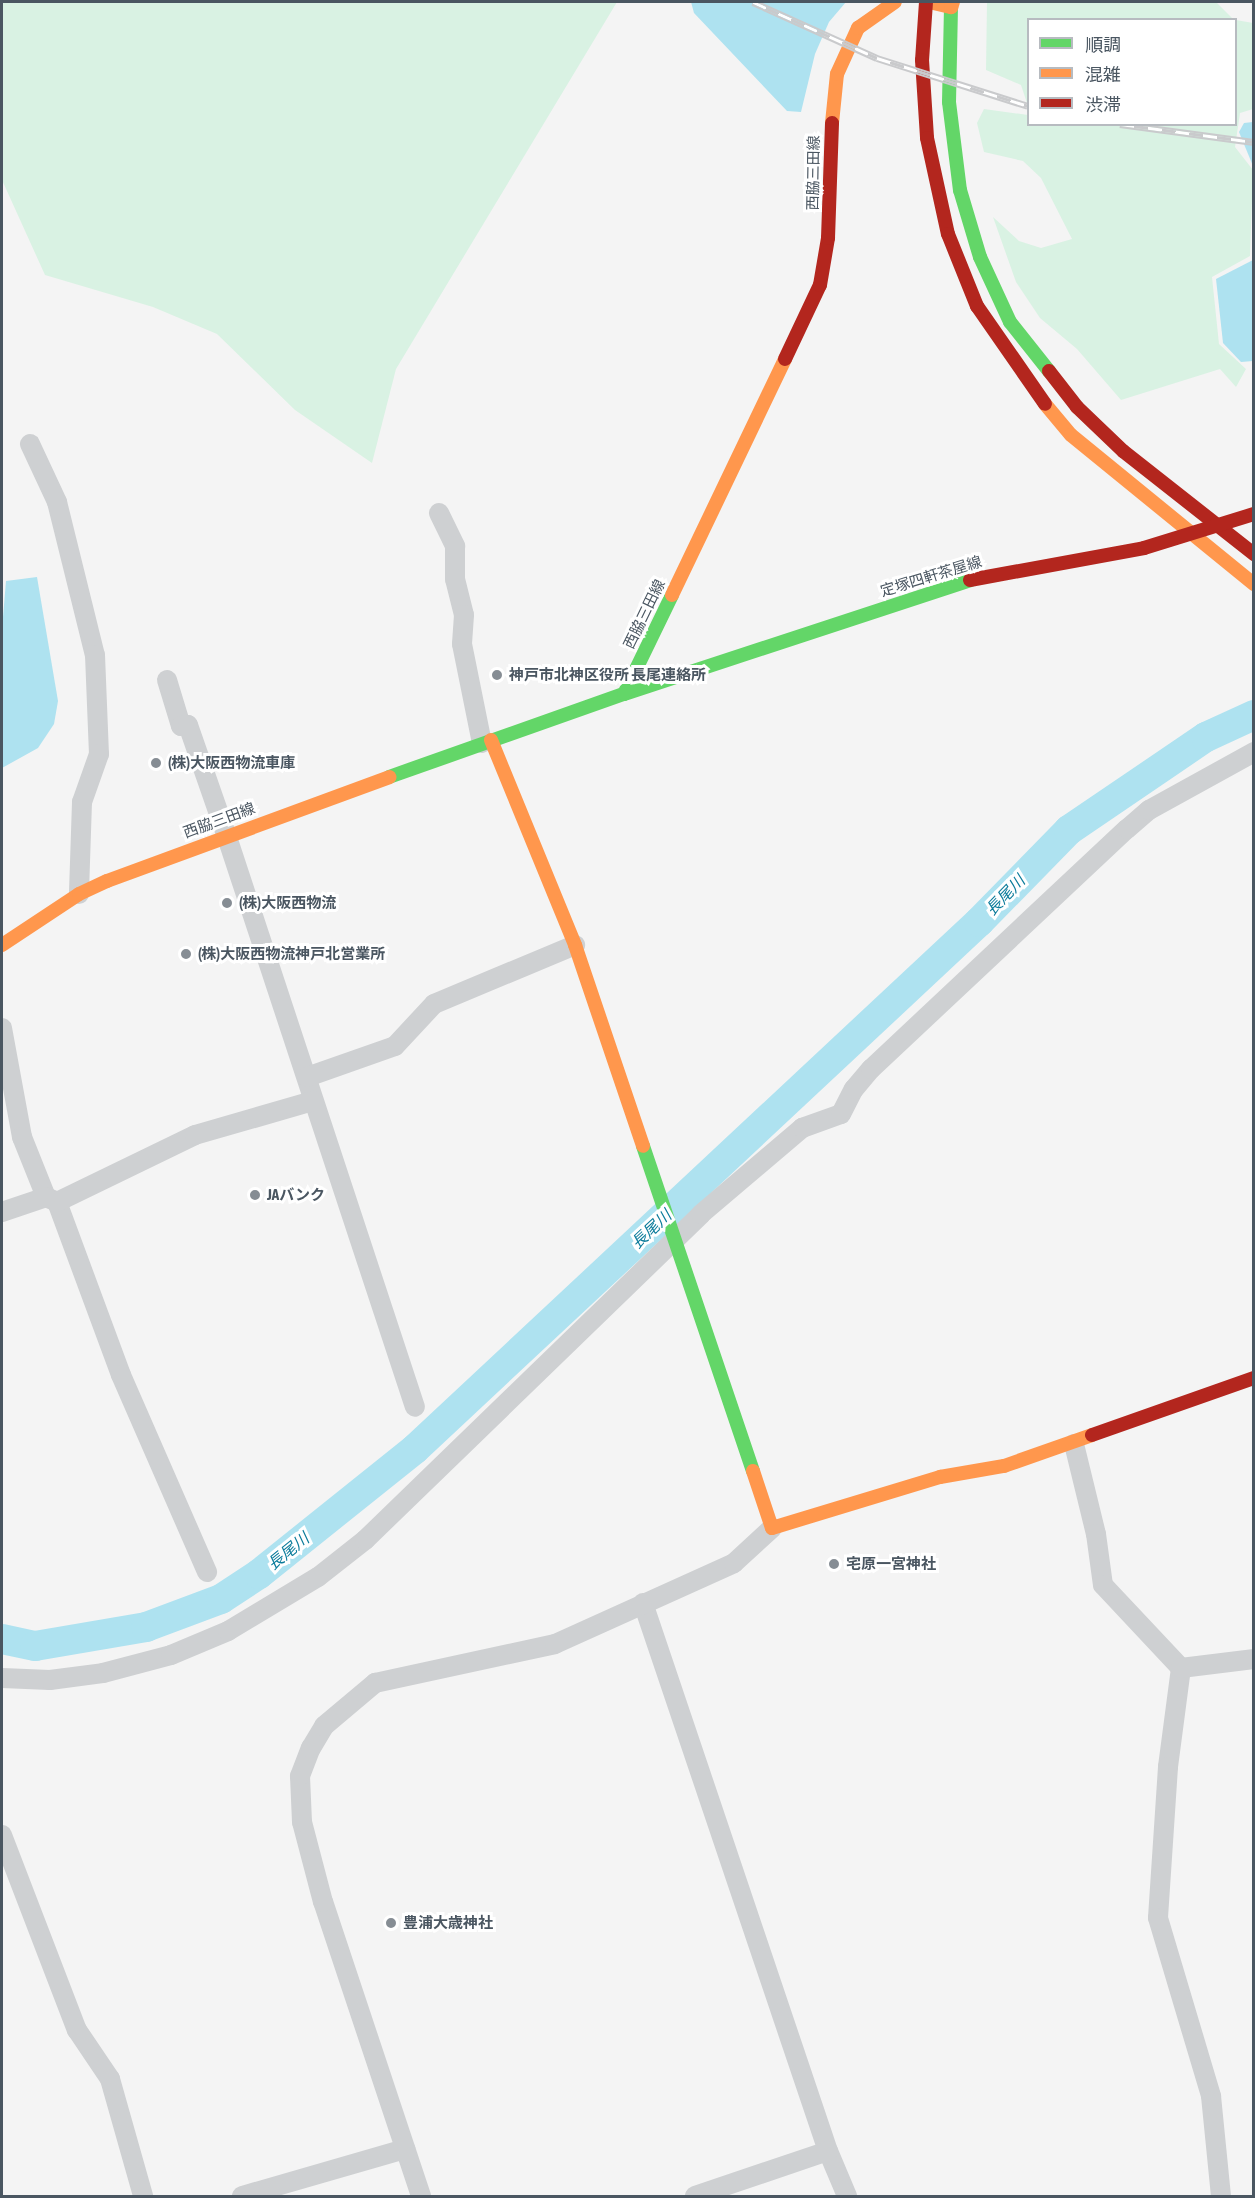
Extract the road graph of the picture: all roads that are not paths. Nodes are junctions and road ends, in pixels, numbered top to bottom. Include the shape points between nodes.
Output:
1 (895, 2) edge
2 (928, 2) edge
3 (952, 4) edge
4 (30, 444) dead end
5 (439, 513) dead end
6 (1254, 514) edge
7 (1220, 526) junction
8 (1195, 535) junction
9 (1254, 554) edge
10 (1254, 584) edge
11 (167, 680) dead end
12 (624, 694) junction
13 (486, 742) junction
14 (1254, 752) edge
15 (226, 834) junction
16 (79, 894) junction
17 (2, 945) edge
18 (575, 945) junction
19 (2, 1028) edge
20 (307, 1077) junction
21 (313, 1101) junction
22 (52, 1199) junction
23 (2, 1212) edge
24 (674, 1240) junction
25 (1254, 1378) edge
26 (415, 1407) dead end
27 (1074, 1444) junction
28 (772, 1528) junction
29 (207, 1572) dead end
30 (643, 1603) junction
31 (1254, 1659) edge
32 (1181, 1668) junction
33 (2, 1678) edge
34 (2, 1835) edge
35 (405, 2149) junction
36 (828, 2151) junction
37 (143, 2196) edge
38 (242, 2196) edge
39 (421, 2196) edge
40 (695, 2196) edge
41 (847, 2196) edge
42 (1221, 2196) edge

1 - 12 street, 西脇三田線 via 858,28 837,74 832,107 828,238 817,293
2 - 3 street
2 - 8 street via 922,60 927,138 948,234 977,306 1029,385 1071,435
3 - 7 street via 949,102 958,181 980,256 1010,322 1061,389 1122,451
4 - 16 street via 57,502 95,655 99,754 82,802
5 - 13 street via 455,546 455,579 464,615 462,644
6 - 7 street, 定塚四軒茶屋線
7 - 8 street, 定塚四軒茶屋線
7 - 9 street
8 - 10 street
8 - 12 street, 定塚四軒茶屋線 via 1103,557 986,575
11 - 15 street via 181,726 188,725
12 - 13 street, 西脇三田線
13 - 15 street, 西脇三田線
13 - 18 street
14 - 24 street via 1149,810 871,1070 854,1089 841,1114 832,1121 802,1128
15 - 16 street, 西脇三田線
15 - 20 street
16 - 17 street, 西脇三田線
18 - 20 street via 434,1005 395,1046
18 - 24 street
19 - 22 street via 22,1137
20 - 21 street
21 - 22 street via 195,1135
21 - 26 street
22 - 23 street
22 - 29 street
24 - 28 street
24 - 33 street via 365,1540 283,1601 171,1654 103,1673 50,1680
25 - 27 street
27 - 28 street via 1004,1466 940,1477
27 - 32 street via 1096,1534 1103,1585
28 - 30 street via 734,1563
30 - 35 street via 555,1644 375,1683 324,1726 311,1748 300,1776 303,1822 323,1902
30 - 36 street
31 - 32 street
32 - 42 street via 1168,1767 1158,1918 1211,2096
34 - 37 street via 77,2030 110,2079
35 - 38 street
35 - 39 street
36 - 40 street
36 - 41 street

